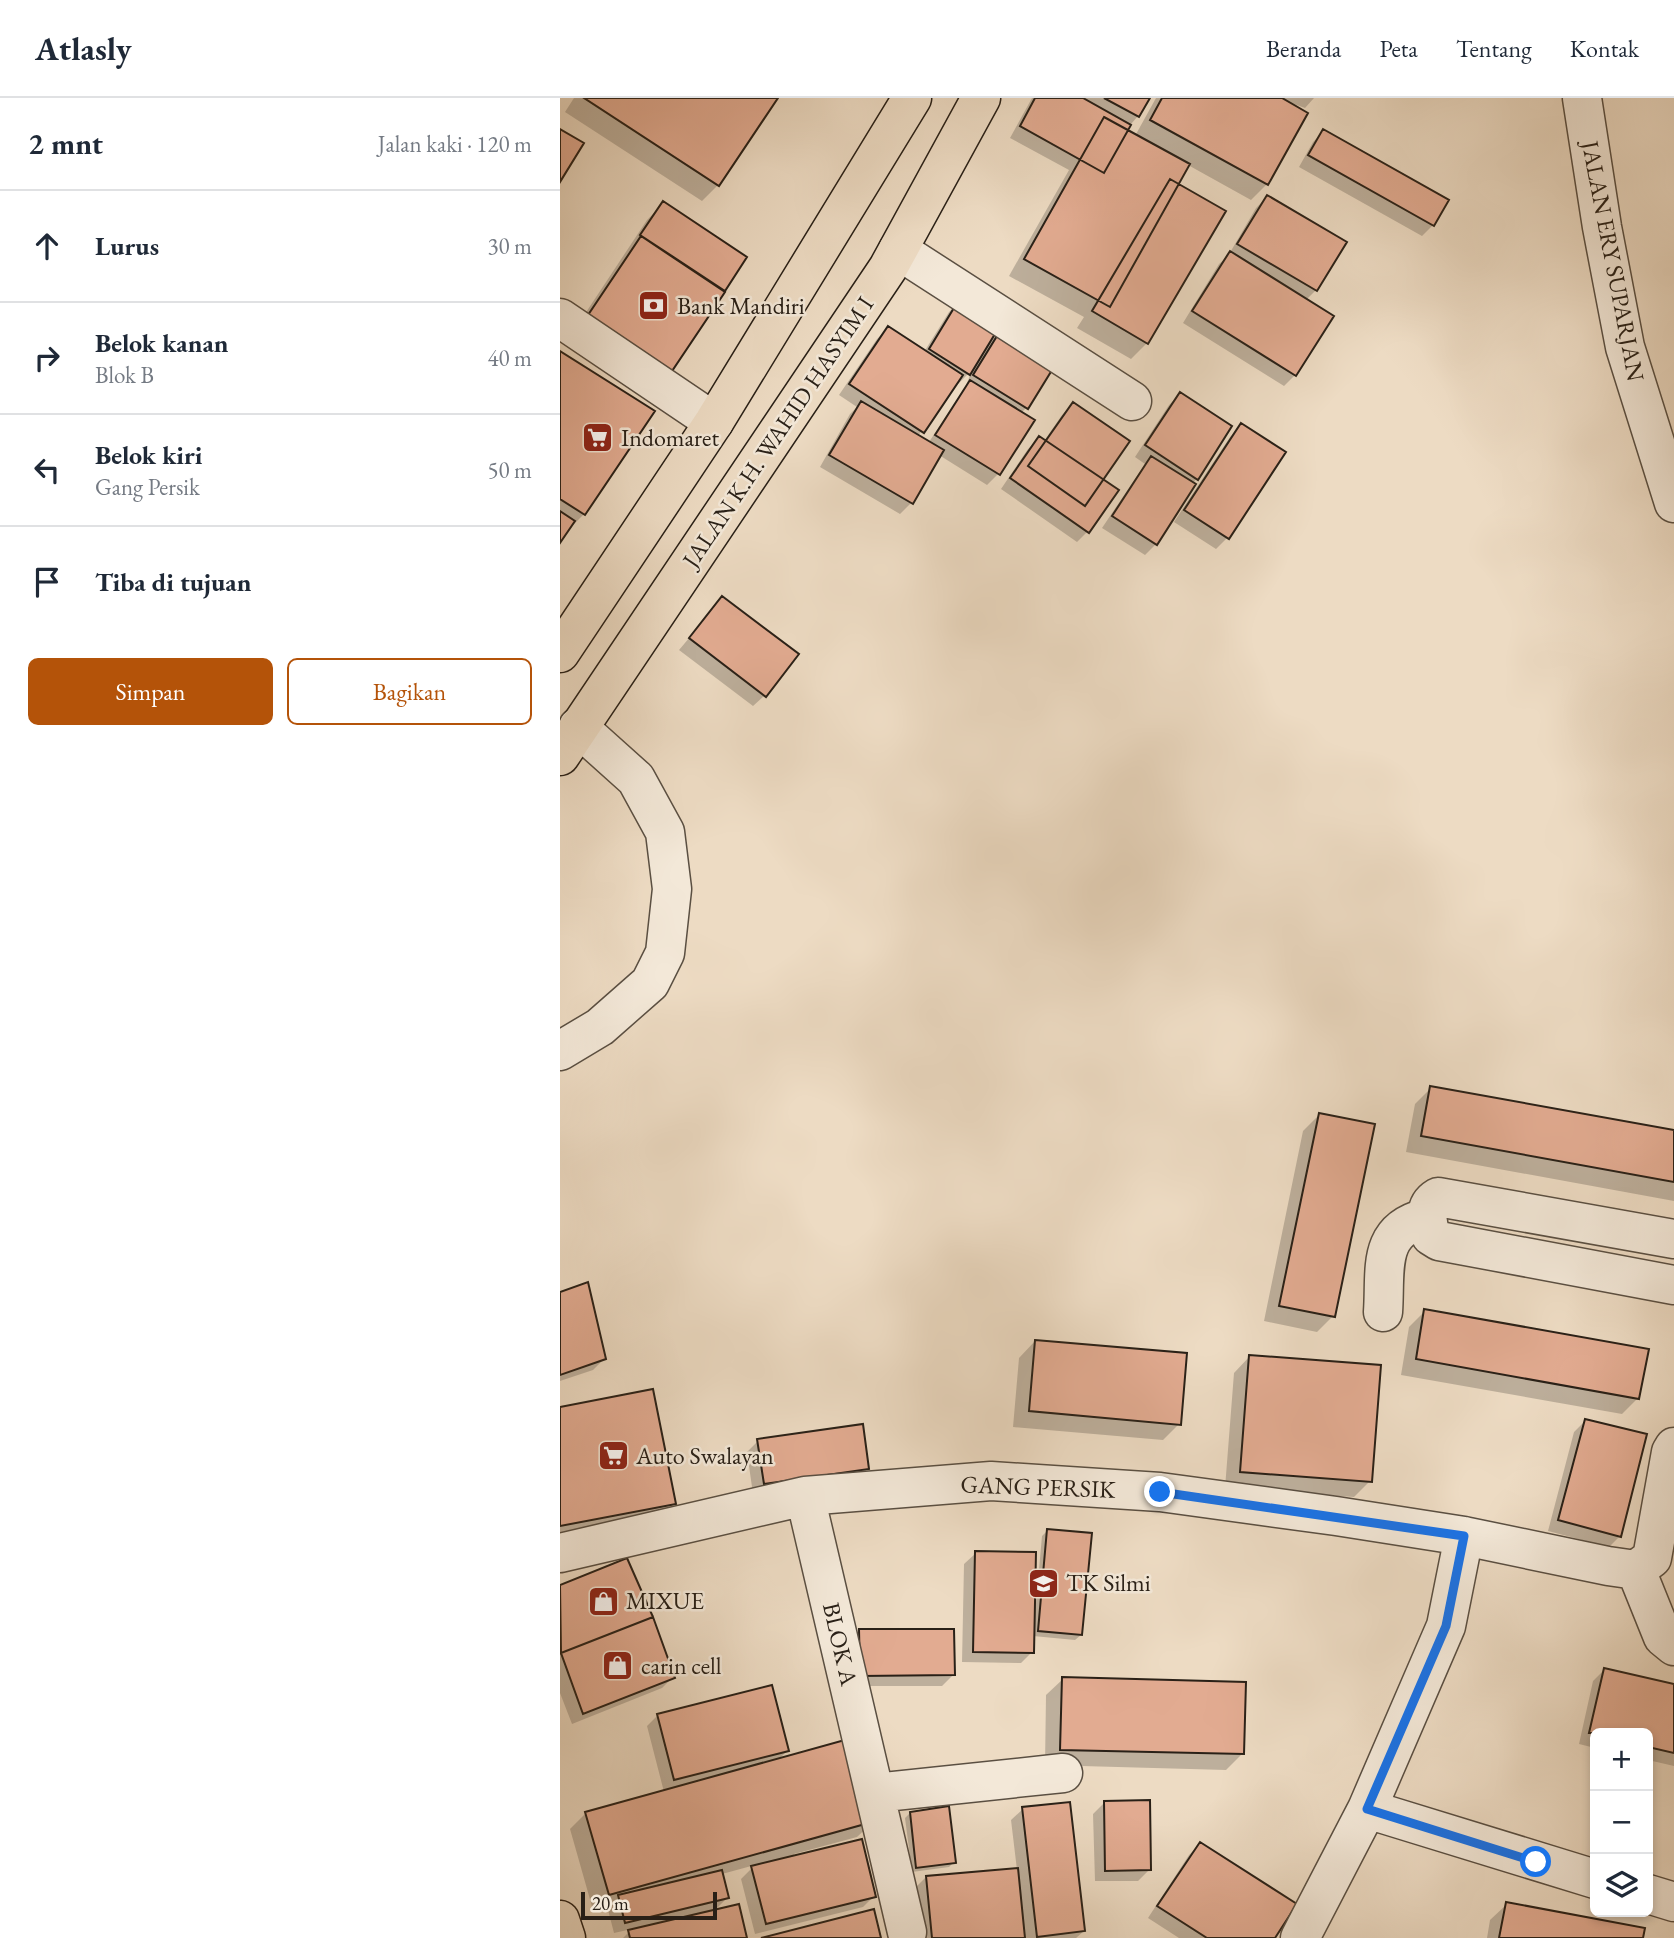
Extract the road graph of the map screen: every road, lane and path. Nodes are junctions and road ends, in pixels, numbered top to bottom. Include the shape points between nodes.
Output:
1 (912, 98) edge
2 (981, 98) edge
3 (1582, 98) edge
4 (898, 250) junction
5 (560, 318) edge
6 (1132, 401) dead end
7 (714, 422) junction
8 (1673, 498) edge
9 (560, 653) edge
10 (569, 742) edge
11 (560, 1051) edge
12 (1426, 1218) junction
13 (1674, 1239) edge
14 (1674, 1285) edge
15 (1382, 1312) dead end
16 (1674, 1447) edge
17 (805, 1496) junction
18 (1464, 1536) junction
19 (560, 1553) edge
20 (1636, 1570) junction
21 (1674, 1646) edge
22 (1063, 1773) dead end
23 (875, 1793) junction
24 (1367, 1809) junction
25 (1590, 1878) edge
26 (1653, 1896) edge
27 (1674, 1902) edge
28 (560, 1920) edge
29 (907, 1932) dead end
30 (566, 1938) edge
31 (1300, 1938) edge

1 - 7 main road
2 - 4 main road, JALAN K.H. WAHID HASYIM I
3 - 8 street, JALAN ERY SUPARJAN via 1625,347
4 - 6 street
4 - 10 main road, JALAN K.H. WAHID HASYIM I
5 - 7 street
7 - 9 main road
10 - 11 street via 636,779 665,832 672,889 665,953 650,984 600,1027
12 - 13 street via 1438,1197
12 - 14 street via 1431,1236 1439,1241
12 - 15 street via 1408,1222 1397,1231 1387,1250
16 - 20 street via 1651,1558
17 - 18 street, GANG PERSIK via 991,1481 1160,1492
17 - 19 street, GANG PERSIK
17 - 23 street, BLOK A
18 - 20 street, GANG PERSIK
18 - 24 street via 1446,1626
20 - 21 street via 1663,1637
22 - 23 street
23 - 29 street, BLOK A
24 - 25 street
24 - 31 street
26 - 27 street
28 - 30 main road

